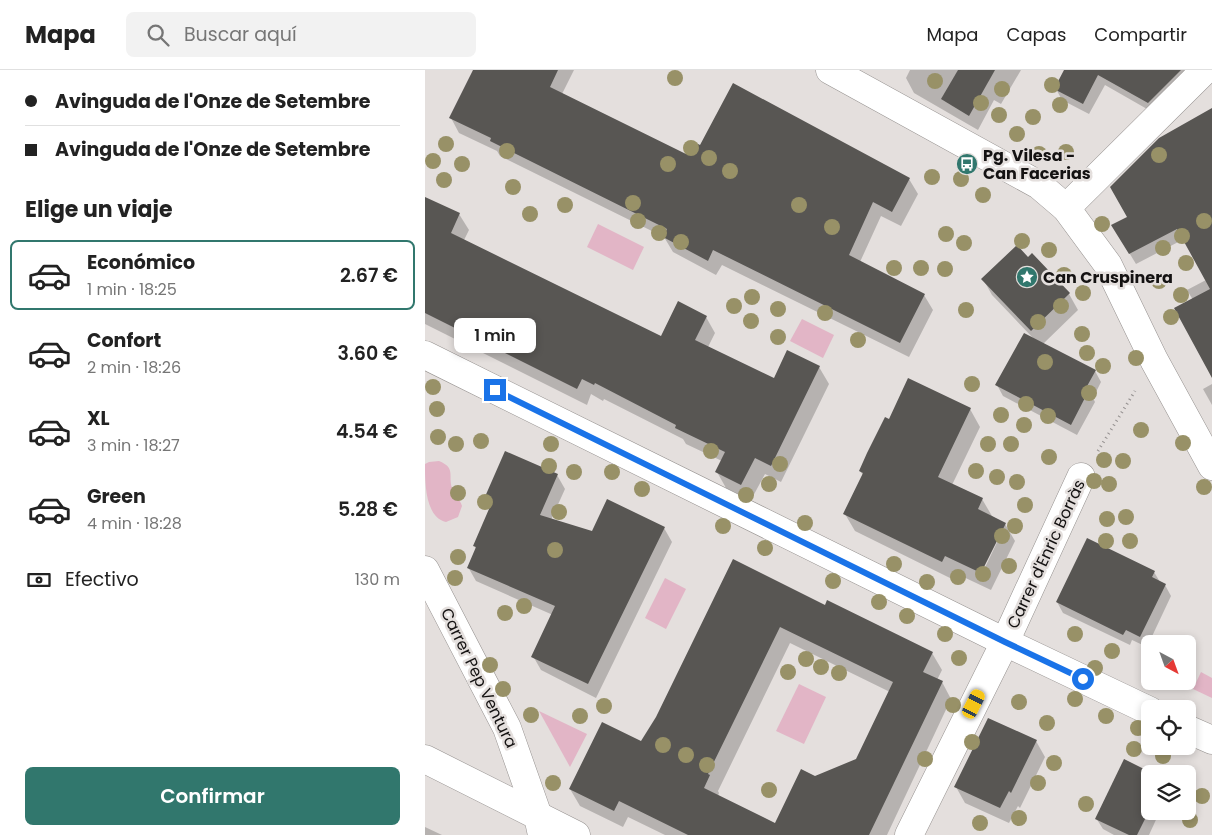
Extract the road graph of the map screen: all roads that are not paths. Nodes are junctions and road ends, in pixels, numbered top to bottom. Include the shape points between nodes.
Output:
1 (830, 70) edge
2 (1205, 70) edge
3 (1066, 208) junction
4 (425, 355) edge
5 (1212, 466) edge
6 (1081, 477) road end
7 (425, 570) edge
8 (1005, 642) junction
9 (1141, 707) edge
10 (1196, 733) edge
11 (1212, 740) edge
12 (425, 759) edge
13 (540, 826) edge
14 (576, 835) edge
15 (909, 835) edge

1 - 3 street via 1039,185
2 - 3 street
3 - 5 street via 1108,265 1154,360
4 - 8 street
6 - 8 street, Carrer d'Enric Borràs
7 - 13 street, Carrer Pep Ventura via 507,728
8 - 9 street
8 - 15 street, Carrer d'Enric Borràs
10 - 11 street
12 - 13 street
13 - 14 street

